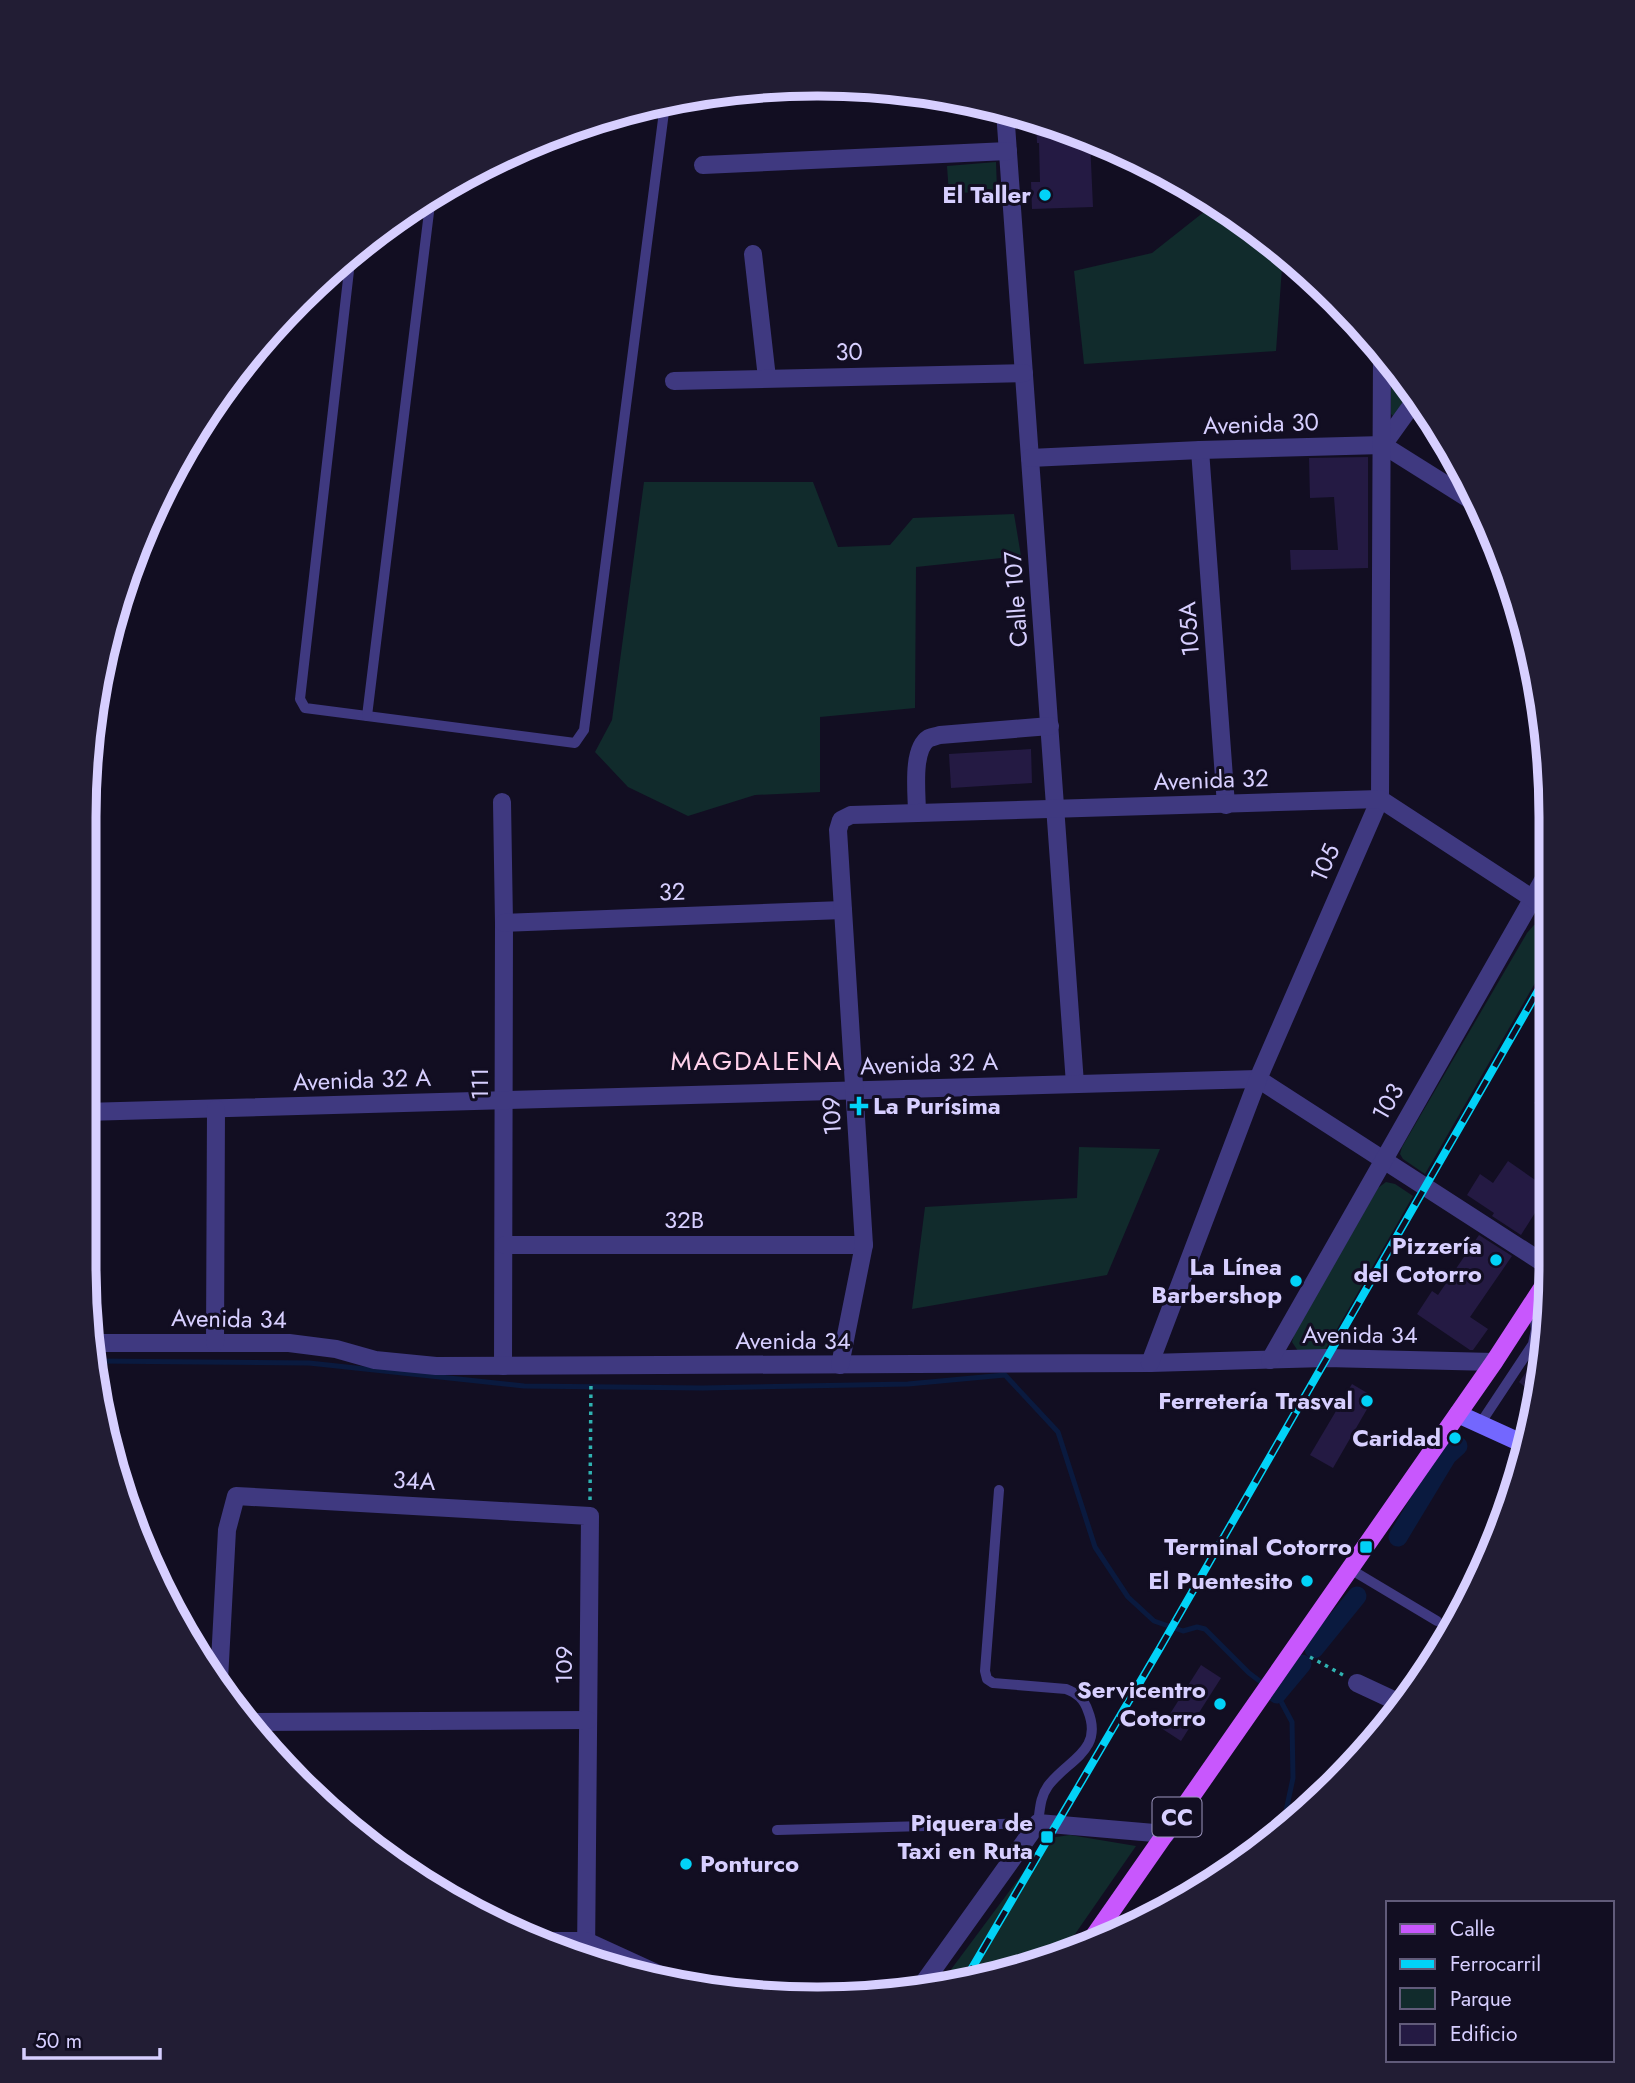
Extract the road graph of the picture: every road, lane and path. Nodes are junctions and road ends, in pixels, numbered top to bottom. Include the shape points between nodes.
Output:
1 (664, 113) edge
2 (1006, 122) edge
3 (1008, 151) junction
4 (703, 165) dead end
5 (429, 210) edge
6 (753, 254) dead end
7 (349, 269) edge
8 (1382, 369) edge
9 (1024, 373) junction
10 (767, 379) junction
11 (674, 381) dead end
12 (1410, 407) edge
13 (1383, 445) junction
14 (1200, 450) junction
15 (1030, 458) junction
16 (1462, 495) edge
17 (367, 716) junction
18 (1050, 726) junction
19 (1380, 799) junction
20 (502, 802) dead end
21 (1226, 805) junction
22 (1056, 809) junction
23 (917, 813) junction
24 (841, 820) joint
25 (1539, 887) edge
26 (1532, 899) junction
27 (1539, 904) edge
28 (843, 910) junction
29 (504, 923) junction
30 (1258, 1079) junction
31 (1075, 1084) junction
32 (855, 1090) junction
33 (504, 1100) junction
34 (216, 1109) junction
35 (96, 1112) edge
36 (1383, 1160) junction
37 (504, 1245) junction
38 (864, 1245) junction
39 (1539, 1260) edge
40 (1538, 1295) edge
41 (1533, 1303) junction
42 (1536, 1327) edge
43 (1535, 1332) edge
44 (101, 1343) edge
45 (215, 1343) junction
46 (1270, 1360) junction
47 (1494, 1362) junction
48 (1150, 1363) junction
49 (840, 1365) junction
50 (503, 1366) junction
51 (591, 1374) dead end
52 (1458, 1414) junction
53 (1480, 1424) junction
54 (1517, 1441) edge
55 (999, 1490) dead end
56 (590, 1516) junction
57 (1350, 1569) junction
58 (1437, 1621) dead end
59 (1290, 1655) junction
60 (220, 1668) edge
61 (1357, 1683) joint
62 (1393, 1700) edge
63 (588, 1720) junction
64 (259, 1722) edge
65 (1038, 1823) junction
66 (777, 1830) dead end
67 (1166, 1834) junction
68 (1098, 1930) edge
69 (586, 1949) edge
70 (927, 1978) edge

1 - 17 lane via 584,730 575,743
2 - 3 street, Calle 107
3 - 4 street
3 - 9 street, Calle 107
5 - 17 lane
6 - 10 street
7 - 17 lane via 300,699 305,708
8 - 13 street, 105
9 - 10 street, 30
9 - 15 street, Calle 107
10 - 11 street, 30
12 - 13 street
13 - 14 street, Avenida 30
13 - 16 street
13 - 19 street, 105
14 - 15 street, Avenida 30
14 - 21 street, 105A
15 - 18 street, Calle 107
18 - 22 street, Calle 107
18 - 23 street via 928,739 919,749 917,761
19 - 21 street, Avenida 32
19 - 26 street
19 - 30 street, 105
20 - 29 street, 111
21 - 22 street, Avenida 32
22 - 23 street, Avenida 32
22 - 31 street, Calle 107
23 - 24 street, Avenida 32 via 851,815
24 - 28 street, 109
25 - 26 street, 103
26 - 27 street
26 - 36 street, 103
28 - 29 street, 32
28 - 32 street, 109
29 - 33 street, 111
30 - 31 street, Avenida 32 A
30 - 36 street
30 - 48 street, 105
31 - 32 street, Avenida 32 A
32 - 33 street, Avenida 32 A
32 - 38 street, 109
33 - 34 street, Avenida 32 A
33 - 37 street, 111
34 - 35 street, Avenida 32 A
34 - 45 street
36 - 39 street
36 - 46 street, 103
37 - 38 street, 32B
37 - 50 street, 111
38 - 49 street, 109
40 - 41 main road, CC
41 - 42 lane
41 - 47 main road, CC
43 - 53 lane via 1533,1344
44 - 45 street, Avenida 34
45 - 50 street, Avenida 34 via 289,1343 375,1360
46 - 47 street, Avenida 34
46 - 48 street, Avenida 34
47 - 52 main road, CC
48 - 49 street, Avenida 34
49 - 50 street, Avenida 34
51 - 56 path
52 - 53 street
52 - 57 main road, CC
53 - 54 street
55 - 65 lane via 987,1679 1066,1689 1086,1704 1091,1718 1089,1744 1049,1784 1041,1798
56 - 60 street, 34A via 236,1496 227,1530
56 - 63 street, 109
57 - 58 lane
57 - 59 main road, CC
59 - 61 path
59 - 67 main road, CC
61 - 62 street
63 - 64 street
63 - 69 street, 109
65 - 66 lane
65 - 67 street
65 - 70 street
67 - 68 main road, CC

